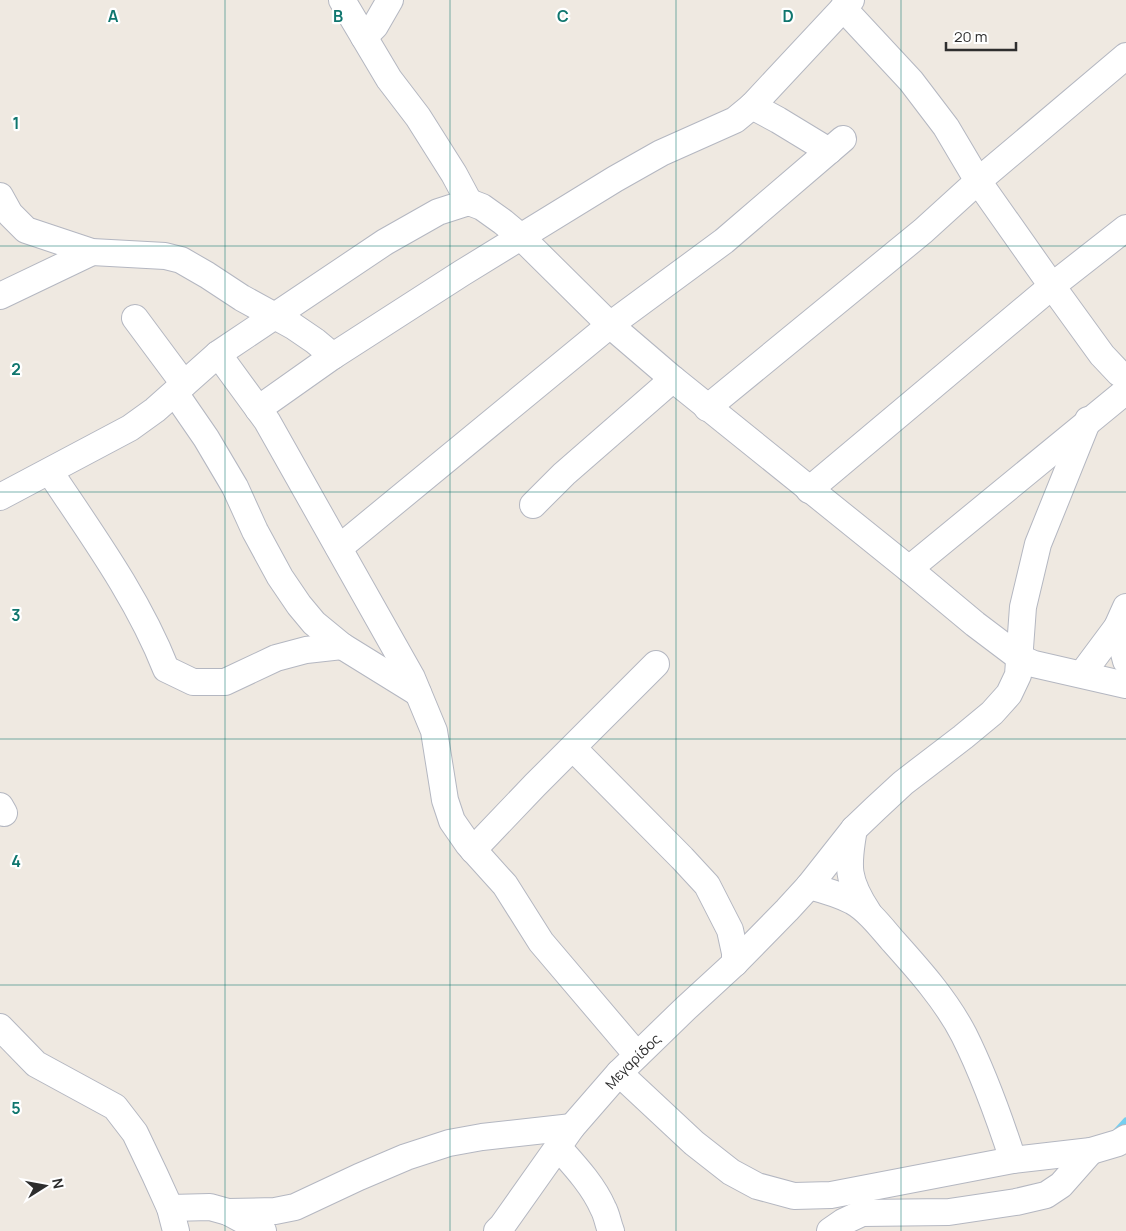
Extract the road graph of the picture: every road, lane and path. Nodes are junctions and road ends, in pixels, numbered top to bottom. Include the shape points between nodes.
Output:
1 (342, 0) edge
2 (390, 0) edge
3 (847, 4) edge
4 (364, 37) junction
5 (1126, 56) edge
6 (752, 106) junction
7 (978, 181) junction
8 (0, 196) edge
9 (469, 202) junction
10 (1126, 228) edge
11 (521, 237) junction
12 (92, 252) junction
13 (1052, 286) junction
14 (0, 296) edge
15 (274, 317) junction
16 (135, 318) dead end
17 (610, 325) junction
18 (218, 354) junction
19 (333, 356) junction
20 (1126, 377) edge
21 (673, 379) junction
22 (179, 388) junction
23 (1126, 391) edge
24 (707, 408) junction
25 (258, 409) junction
26 (1088, 420) junction
27 (50, 472) junction
28 (809, 490) junction
29 (0, 497) edge
30 (533, 505) dead end
31 (339, 548) junction
32 (909, 569) junction
33 (1122, 617) edge
34 (342, 646) junction
35 (1020, 658) junction
36 (1126, 661) edge
37 (656, 664) dead end
38 (1082, 674) junction
39 (1126, 686) edge
40 (419, 693) junction
41 (573, 748) junction
42 (854, 829) junction
43 (474, 850) junction
44 (809, 886) junction
45 (871, 917) junction
46 (735, 963) junction
47 (0, 1027) edge
48 (628, 1064) junction
49 (565, 1137) junction
50 (1126, 1138) edge
51 (1091, 1151) junction
52 (1013, 1160) junction
53 (228, 1212) junction
54 (173, 1219) edge
55 (263, 1231) edge
56 (497, 1231) edge
57 (611, 1231) edge
58 (830, 1231) edge

1 - 4 street
2 - 4 street via 375,26
3 - 6 street
3 - 7 street via 946,127
4 - 9 street via 389,79 418,117
5 - 7 street
6 - 11 street via 734,120 653,158
6 - 17 street via 836,145 724,241
7 - 13 street
7 - 24 street via 923,231
8 - 12 street via 10,214 26,230
9 - 11 street via 482,207
9 - 15 street via 438,212 385,242
10 - 13 street
11 - 17 street
11 - 19 street
12 - 14 street
12 - 15 street via 165,256 181,260
13 - 20 street via 1102,355
13 - 28 street
15 - 18 street
15 - 19 street via 300,331
16 - 22 street
17 - 21 street
17 - 31 street
18 - 22 street
18 - 25 street
19 - 25 street
21 - 24 street
21 - 30 street
22 - 27 street via 130,428
22 - 34 street via 280,577 314,623
23 - 26 street
24 - 28 street
25 - 31 street
26 - 32 street
26 - 35 street, Μεγαρίδος via 1038,544 1023,606
27 - 29 street
27 - 34 street via 122,581 166,669 193,682 225,682 276,658 306,650
28 - 32 street
31 - 40 street
32 - 35 street
33 - 36 street
33 - 38 street
34 - 40 street
35 - 38 street
35 - 42 street, Μεγαρίδος via 1018,675 1009,694 992,713 903,783
37 - 41 street
38 - 39 street
40 - 43 street via 434,731 447,807 452,821
41 - 43 street
41 - 46 street via 707,885 730,930
42 - 44 street, Μεγαρίδος
42 - 45 street via 850,875 856,893
43 - 48 street via 505,885 541,942
44 - 45 street via 854,902
44 - 46 street, Μεγαρίδος
45 - 52 street via 924,976 963,1034 983,1076
46 - 48 street, Μεγαρίδος
47 - 54 street via 36,1064 115,1107 135,1133
48 - 49 street, Μεγαρίδος
48 - 52 street via 694,1143 731,1172 757,1186 794,1196 831,1195
49 - 53 street via 482,1137 448,1143 406,1157 295,1207 275,1211
49 - 56 street, Μεγαρίδος
49 - 57 street via 578,1170 604,1208
50 - 51 street
51 - 52 street
51 - 58 street via 1061,1185 1046,1195 950,1212 862,1213
53 - 54 street via 210,1207
53 - 55 street

